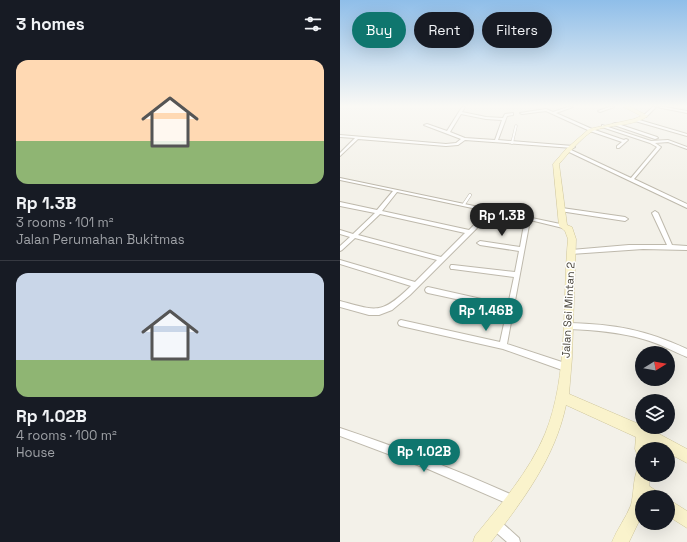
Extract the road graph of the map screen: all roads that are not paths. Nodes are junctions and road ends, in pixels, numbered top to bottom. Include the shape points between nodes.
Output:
1 (448, 132) edge
2 (500, 132) edge
3 (515, 132) edge
4 (588, 132) edge
5 (599, 132) edge
6 (622, 132) edge
7 (640, 132) edge
8 (340, 136) edge
9 (357, 138) junction
10 (656, 138) dead end
11 (464, 139) junction
12 (496, 142) junction
13 (651, 142) junction
14 (512, 143) junction
15 (618, 147) dead end
16 (570, 148) junction
17 (687, 148) edge
18 (340, 155) edge
19 (340, 179) edge
20 (631, 180) junction
21 (396, 191) junction
22 (470, 195) dead end
23 (340, 204) edge
24 (464, 204) junction
25 (687, 206) edge
26 (562, 210) junction
27 (494, 211) junction
28 (378, 213) junction
29 (655, 213) dead end
30 (528, 219) junction
31 (625, 220) dead end
32 (563, 226) junction
33 (340, 232) edge
34 (469, 232) junction
35 (353, 236) junction
36 (480, 242) dead end
37 (670, 246) junction
38 (687, 248) edge
39 (522, 249) junction
40 (340, 250) edge
41 (571, 252) junction
42 (441, 259) junction
43 (340, 262) edge
44 (453, 267) dead end
45 (517, 275) junction
46 (415, 285) junction
47 (428, 290) dead end
48 (340, 304) edge
49 (510, 308) junction
50 (401, 323) dead end
51 (569, 326) junction
52 (503, 346) junction
53 (687, 353) edge
54 (565, 367) junction
55 (562, 397) junction
56 (635, 429) edge
57 (340, 432) edge
58 (645, 434) edge
59 (687, 456) edge
60 (646, 487) edge
61 (513, 501) junction
62 (675, 512) edge
63 (687, 520) edge
64 (495, 524) junction
65 (481, 542) edge
66 (515, 542) edge
67 (620, 542) edge

1 - 11 street
2 - 12 street
3 - 14 lane
4 - 16 street, Jalan Sei Mintan 2
5 - 15 street via 626,140
6 - 13 street
7 - 10 street
8 - 9 street
9 - 11 street via 446,145 457,144
9 - 18 street
11 - 12 street
12 - 14 street
13 - 17 street via 668,141
13 - 20 street via 659,147
14 - 16 street
16 - 20 street
16 - 26 street, Jalan Sei Mintan 2 via 558,161 556,168
19 - 21 street
20 - 25 street
21 - 24 street
21 - 28 street
22 - 24 lane
23 - 28 street
24 - 27 street
26 - 31 street
26 - 32 street, Jalan Sei Mintan 2
27 - 30 street
27 - 34 street
28 - 34 street
28 - 35 street
29 - 37 street
30 - 32 street
30 - 39 street
32 - 41 street, Jalan Sei Mintan 2 via 571,234
33 - 35 street
34 - 42 street
35 - 40 street
35 - 42 street
36 - 39 street
37 - 38 street
37 - 41 street
39 - 45 street
41 - 51 street, Jalan Sei Mintan 2
42 - 46 street
43 - 46 street
44 - 45 street
45 - 49 street
46 - 48 street via 390,308 379,312 369,312
47 - 49 street
49 - 52 street
50 - 52 street
51 - 53 street via 609,327 629,331
51 - 54 street, Jalan Sei Mintan 2
52 - 54 street
54 - 55 street, Jalan Sei Mintan 2
55 - 56 street
55 - 61 street, Jalan Sei Mintan 2 via 552,433 535,467
57 - 61 street via 410,455
58 - 59 street
60 - 67 street via 637,513
61 - 64 street, Jalan Sei Mintan 2
62 - 63 street
64 - 65 street, Jalan Sei Mintan 2
64 - 66 street

